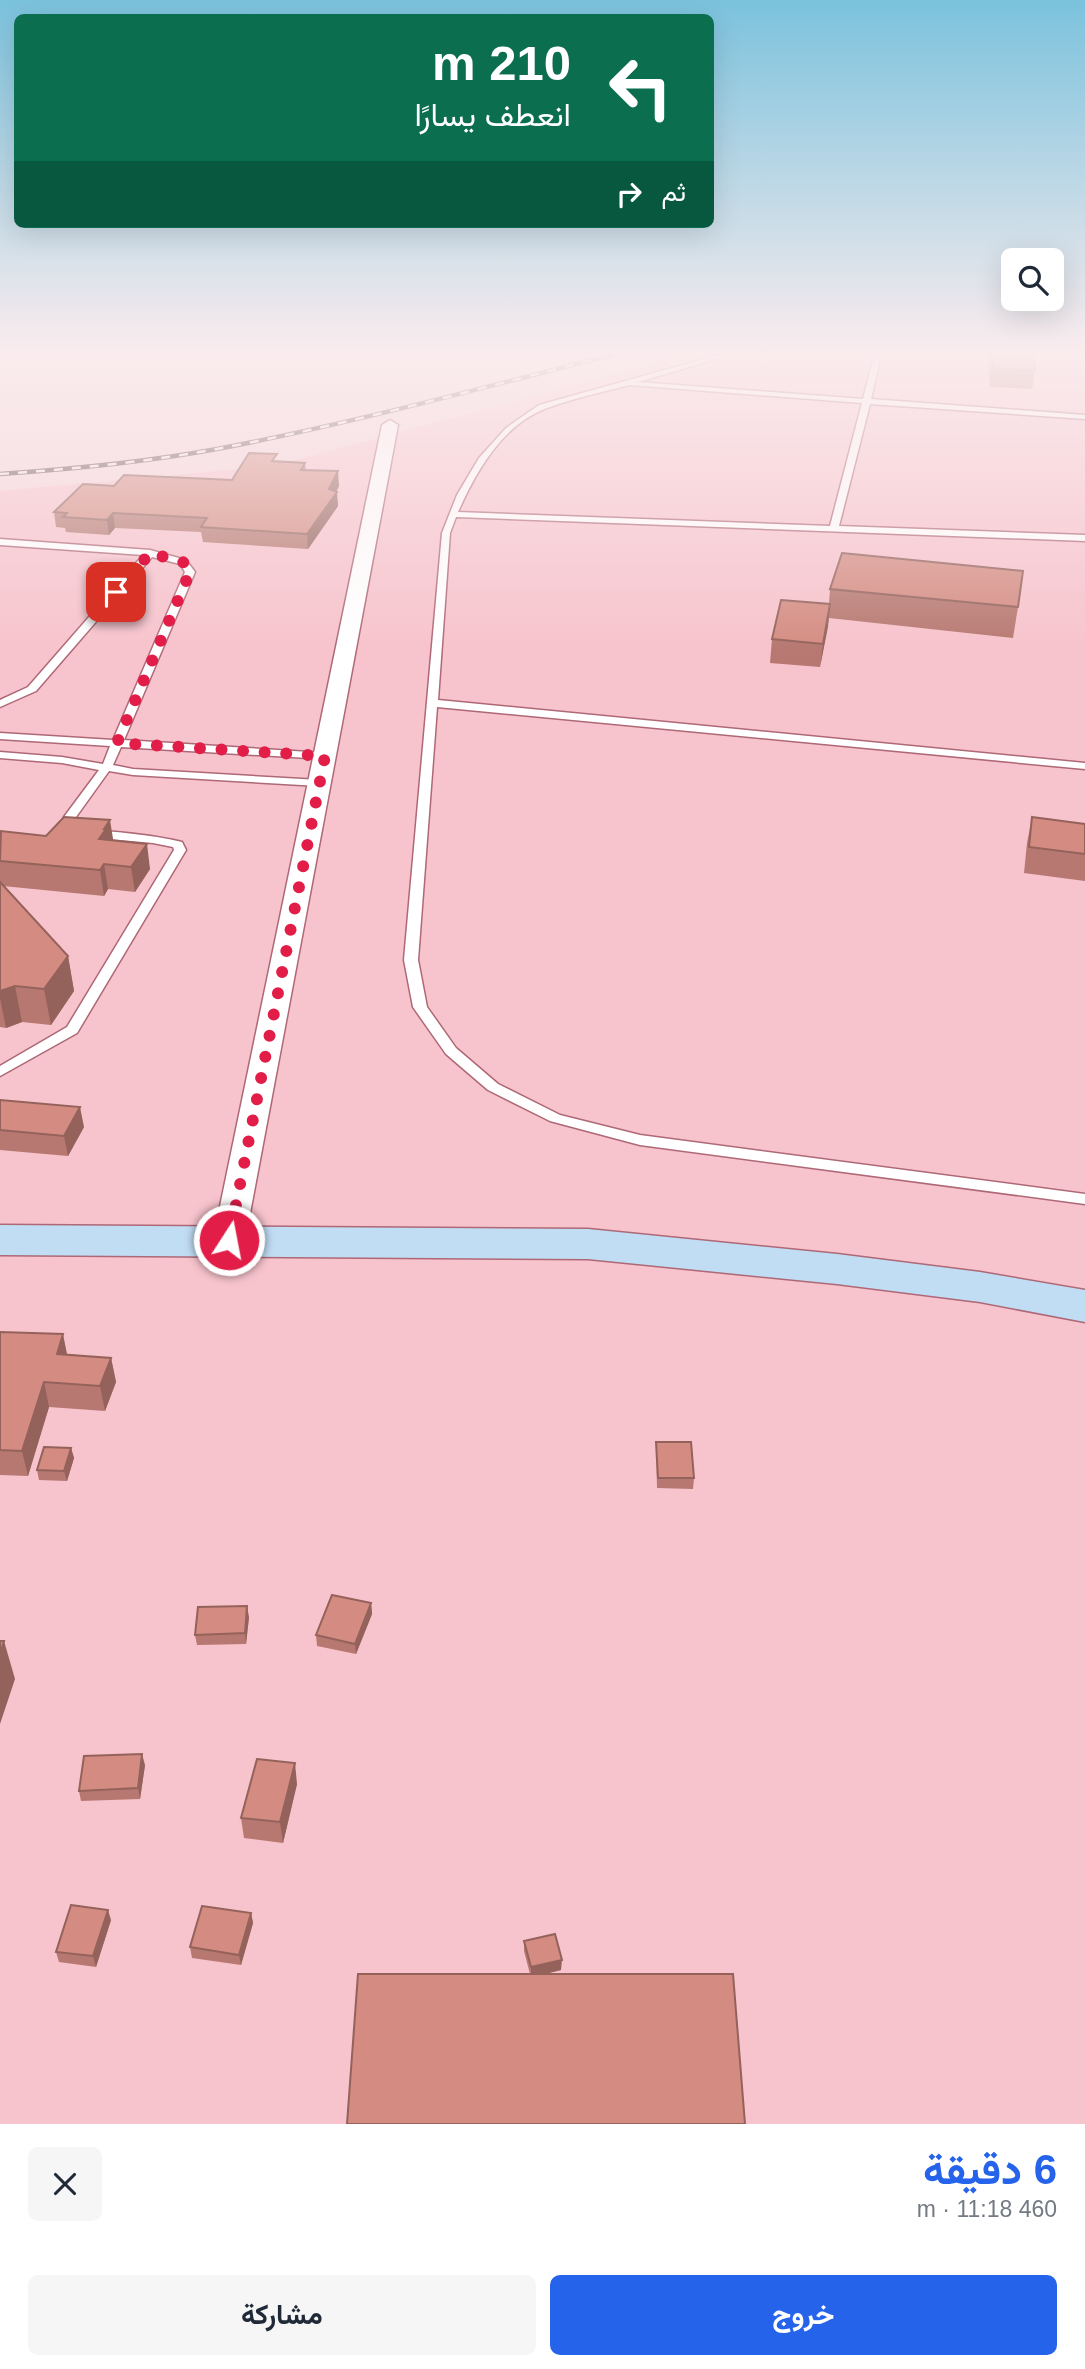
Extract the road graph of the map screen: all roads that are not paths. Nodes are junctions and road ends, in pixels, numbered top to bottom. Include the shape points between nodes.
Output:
1 (384, 454) edge
2 (487, 454) edge
3 (851, 454) edge
4 (453, 514) junction
5 (834, 528) junction
6 (1085, 538) edge
7 (0, 542) edge
8 (150, 553) junction
9 (431, 702) junction
10 (0, 704) edge
11 (0, 736) edge
12 (117, 743) junction
13 (0, 755) edge
14 (325, 756) junction
15 (1085, 766) edge
16 (107, 767) junction
17 (319, 783) junction
18 (0, 1072) edge
19 (1085, 1199) edge
20 (0, 1240) edge
21 (229, 1240) junction
22 (1085, 1306) edge

1 - 14 street
2 - 4 lane via 472,471
3 - 5 lane
4 - 5 lane
4 - 9 lane via 446,533
5 - 6 lane
7 - 8 lane
8 - 10 lane via 32,689
8 - 12 lane via 183,562 190,572
9 - 15 lane
9 - 19 lane via 411,960 420,1007 451,1051 493,1087 555,1118 640,1140
11 - 12 lane
12 - 14 lane
12 - 16 lane
13 - 16 lane
14 - 17 street
16 - 17 lane
16 - 18 lane via 69,824 78,832 153,839 178,845 180,850 72,1030
17 - 21 street
20 - 21 main road
21 - 22 main road via 588,1244 928,1280

